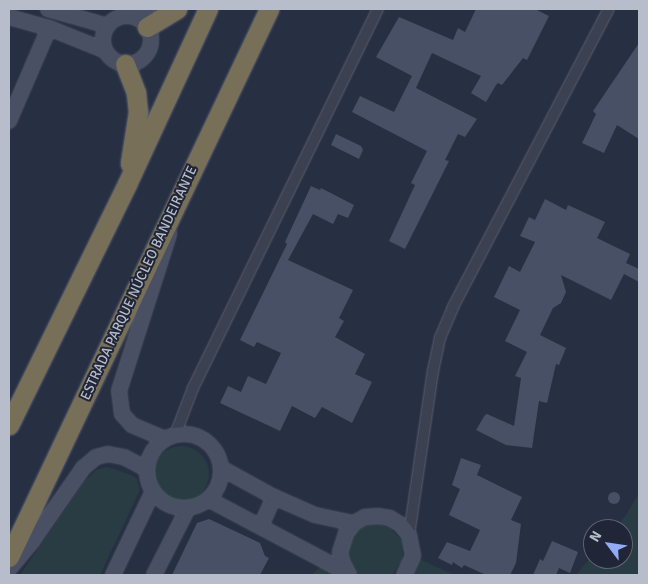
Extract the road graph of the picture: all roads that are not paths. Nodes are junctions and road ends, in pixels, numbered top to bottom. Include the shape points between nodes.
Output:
1 (48, 9) edge
2 (177, 9) edge
3 (208, 9) edge
4 (269, 9) edge
5 (378, 9) edge
6 (609, 9) edge
7 (129, 12) edge
8 (9, 17) edge
9 (145, 19) edge
10 (108, 26) junction
11 (48, 28) junction
12 (106, 51) junction
13 (125, 64) junction
14 (9, 121) edge
15 (127, 184) junction
16 (182, 192) junction
17 (9, 425) edge
18 (170, 437) junction
19 (221, 468) junction
20 (147, 469) junction
21 (153, 491) junction
22 (274, 497) junction
23 (208, 499) junction
24 (188, 508) junction
25 (354, 523) junction
26 (261, 526) junction
27 (409, 535) junction
28 (9, 557) edge
29 (9, 569) edge
30 (347, 574) edge
31 (113, 575) edge
32 (154, 575) edge
33 (404, 575) edge

1 - 10 street
2 - 9 highway
3 - 15 highway
4 - 16 highway, ESTRADA PARQUE NÚCLEO BANDEIRANTE
5 - 18 street
6 - 27 street via 440,338 432,371
7 - 9 street
7 - 10 street
8 - 11 street
9 - 13 street via 151,39 148,52 138,61
10 - 12 street via 103,38
11 - 12 street
11 - 14 street
12 - 13 street via 114,60
13 - 15 highway via 136,93 138,112
15 - 17 highway
16 - 18 street via 119,391 126,420 132,425
16 - 28 highway, ESTRADA PARQUE NÚCLEO BANDEIRANTE
18 - 19 street via 186,434 206,441
18 - 20 street via 153,452
19 - 22 street
19 - 23 street via 220,480
20 - 21 street
20 - 29 street via 124,457 108,454 96,457 83,468
21 - 24 street via 168,504
21 - 31 street
22 - 25 street via 315,515
22 - 26 street
23 - 24 street
23 - 26 street
24 - 32 street
25 - 27 street via 365,517 390,518
25 - 30 street via 342,542 340,552
26 - 30 street
27 - 33 street via 413,556

